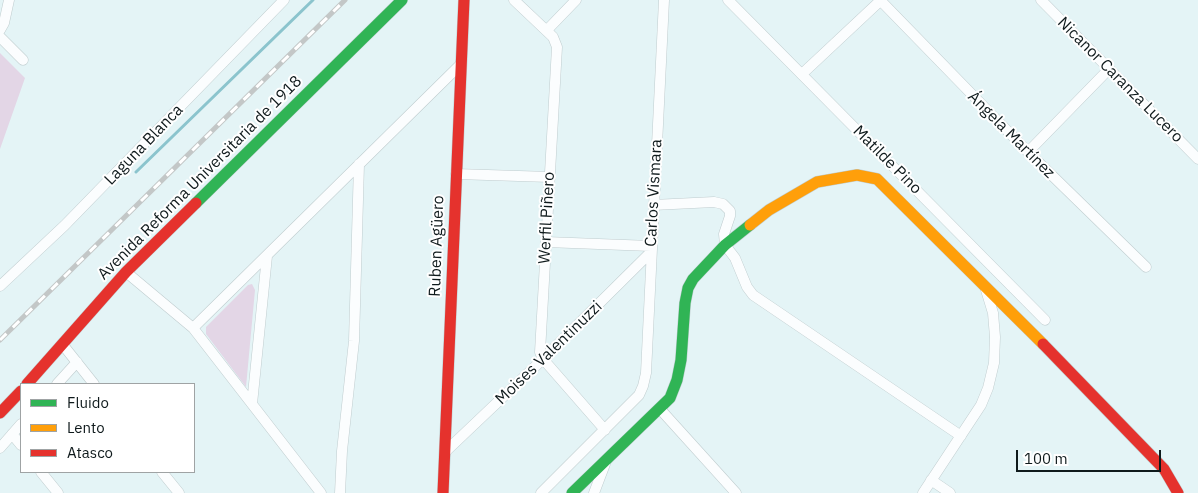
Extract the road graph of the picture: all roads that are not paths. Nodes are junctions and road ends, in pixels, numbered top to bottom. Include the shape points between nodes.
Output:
1 (9, 0) edge
2 (268, 0) edge
3 (284, 0) edge
4 (402, 0) edge
5 (464, 0) edge
6 (514, 0) edge
7 (576, 0) edge
8 (664, 0) edge
9 (728, 0) edge
10 (880, 0) edge
11 (1041, 0) edge
12 (276, 8) junction
13 (0, 30) edge
14 (547, 30) junction
15 (0, 36) edge
16 (23, 60) dead end
17 (461, 64) junction
18 (1109, 69) junction
19 (802, 74) junction
20 (1028, 152) junction
21 (1198, 159) edge
22 (359, 164) junction
23 (456, 174) junction
24 (550, 177) junction
25 (653, 205) junction
26 (546, 242) junction
27 (725, 244) junction
28 (651, 249) junction
29 (267, 256) junction
30 (1146, 267) dead end
31 (126, 272) junction
32 (984, 284) junction
33 (0, 286) edge
34 (1045, 320) dead end
35 (193, 328) junction
36 (63, 345) junction
37 (543, 359) junction
38 (77, 362) junction
39 (28, 383) edge
40 (58, 383) edge
41 (93, 383) edge
42 (20, 391) edge
43 (252, 404) junction
44 (660, 409) junction
45 (0, 413) edge
46 (20, 425) edge
47 (605, 430) junction
48 (12, 434) junction
49 (961, 436) junction
50 (20, 445) edge
51 (0, 448) edge
52 (445, 452) junction
53 (608, 459) junction
54 (43, 473) edge
55 (163, 473) edge
56 (931, 480) junction
57 (58, 493) edge
58 (179, 493) edge
59 (321, 493) edge
60 (340, 493) edge
61 (442, 493) edge
62 (541, 493) edge
63 (572, 493) edge
64 (594, 493) edge
65 (736, 493) edge
66 (923, 493) edge
67 (950, 493) edge
68 (1178, 493) edge

1 - 13 street
2 - 12 street
3 - 12 street, Laguna Blanca
4 - 31 street, Avenida Reforma Universitaria de 1918
5 - 17 street, Ruben Agüero
6 - 14 street, Werfil Piñero
7 - 14 street
8 - 25 street, Carlos Vismara
9 - 19 street, Matilde Pino
10 - 19 street
10 - 20 street, Ángela Martínez
11 - 18 street, Nicanor Caranza Lucero
12 - 33 street, Laguna Blanca via 65,225
14 - 24 street, Werfil Piñero via 557,47
15 - 16 street
17 - 22 street
17 - 23 street, Ruben Agüero
18 - 20 street
18 - 21 street, Nicanor Caranza Lucero
19 - 34 street, Matilde Pino
20 - 30 street, Ángela Martínez
22 - 29 street
22 - 60 street via 354,341
23 - 24 street
23 - 52 street, Ruben Agüero
24 - 26 street, Werfil Piñero
25 - 27 street via 722,204 730,211
25 - 28 street, Carlos Vismara
26 - 28 street
26 - 37 street, Werfil Piñero via 540,352
27 - 32 street via 769,210 817,182 857,174 877,180
27 - 44 street via 688,288 677,380 670,398
27 - 49 street via 753,295
28 - 37 street, Moises Valentinuzzi
28 - 47 street, Carlos Vismara via 643,386 639,395
29 - 35 street
29 - 43 street
31 - 35 street
31 - 36 street, Avenida Reforma Universitaria de 1918
32 - 49 street via 993,313 994,363 981,405
32 - 68 street via 1164,468
35 - 43 street
36 - 38 street
36 - 39 street, Avenida Reforma Universitaria de 1918
37 - 47 street
37 - 52 street, Moises Valentinuzzi
38 - 40 street
38 - 41 street
42 - 45 street
43 - 59 street
44 - 53 street
44 - 65 street
46 - 48 street
47 - 62 street
48 - 50 street
48 - 51 street
49 - 56 street
52 - 61 street, Ruben Agüero
53 - 63 street
53 - 64 street
54 - 57 street
55 - 58 street
56 - 66 street
56 - 67 street

